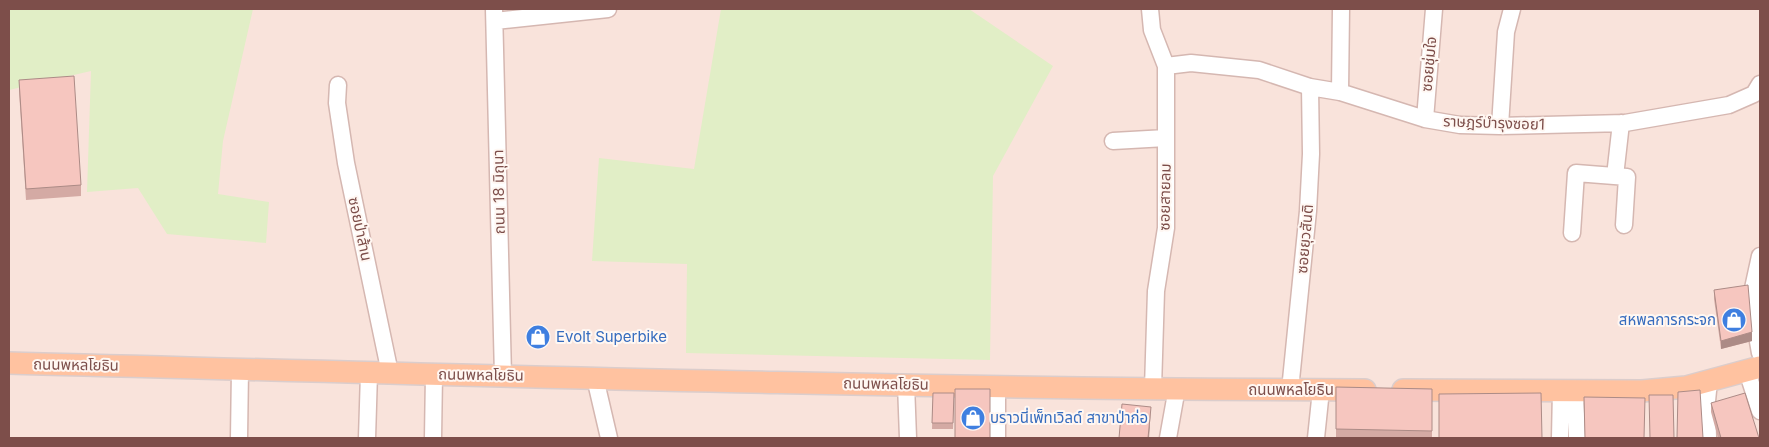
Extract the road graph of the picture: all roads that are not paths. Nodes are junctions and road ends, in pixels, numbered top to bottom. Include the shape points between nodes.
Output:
1 (608, 9) edge
2 (1150, 9) edge
3 (1341, 9) edge
4 (1434, 9) edge
5 (1512, 9) edge
6 (495, 15) edge
7 (1166, 66) junction
8 (338, 84) dead end
9 (1760, 84) edge
10 (1310, 87) junction
11 (1340, 92) junction
12 (1425, 119) junction
13 (1620, 123) junction
14 (1500, 126) junction
15 (1166, 138) junction
16 (1113, 141) dead end
17 (1615, 176) junction
18 (1624, 225) dead end
19 (1572, 233) dead end
20 (1760, 256) edge
21 (1760, 353) edge
22 (9, 363) edge
23 (240, 369) junction
24 (1753, 369) edge
25 (380, 373) junction
26 (434, 374) junction
27 (503, 376) junction
28 (595, 378) junction
29 (1709, 381) junction
30 (906, 384) junction
31 (997, 386) junction
32 (1153, 388) junction
33 (1177, 388) junction
34 (1290, 390) junction
35 (1321, 390) junction
36 (1568, 390) junction
37 (1760, 411) edge
38 (240, 438) edge
39 (368, 438) edge
40 (433, 438) edge
41 (609, 438) edge
42 (908, 438) edge
43 (997, 438) edge
44 (1168, 438) edge
45 (1316, 438) edge
46 (1560, 438) edge
47 (1577, 438) edge
48 (1708, 438) edge

1 - 6 street
2 - 7 street, ซอยสายลม via 1152,30
3 - 11 street
4 - 12 street, ซอยชุ่มใจ
5 - 14 street via 1506,32
6 - 27 street, ถนน 18 มิถุนา
7 - 10 street, ราษฎร์บำรุงซอย1 via 1192,63 1258,70
7 - 15 street, ซอยสายลม
8 - 25 street, ซอยป่าส้าน via 337,103
9 - 13 street, ราษฎร์บำรุงซอย1 via 1754,94 1729,105
10 - 11 street, ราษฎร์บำรุงซอย1
10 - 34 street, ซอยยุวสันติ via 1308,211
11 - 12 street, ราษฎร์บำรุงซอย1
12 - 14 street, ราษฎร์บำรุงซอย1 via 1460,125
13 - 14 street, ราษฎร์บำรุงซอย1
13 - 17 street
15 - 16 street
15 - 32 street, ซอยสายลม via 1166,228 1156,291
17 - 18 street via 1627,177
17 - 19 street via 1576,172
20 - 21 street via 1752,293
22 - 23 main road, ถนนพหลโยธิน
23 - 25 main road, ถนนพหลโยธิน
23 - 38 street
24 - 29 main road, ถนนพหลโยธิน
24 - 37 street
25 - 26 main road, ถนนพหลโยธิน
25 - 39 street, ซอยป่าส้าน
26 - 27 main road, ถนนพหลโยธิน
26 - 40 street
27 - 28 main road, ถนนพหลโยธิน
28 - 30 main road, ถนนพหลโยธิน
28 - 41 street
29 - 36 main road, ถนนพหลโยธิน via 1686,387 1642,391
29 - 48 street
30 - 31 main road, ถนนพหลโยธิน
30 - 42 street
31 - 32 main road, ถนนพหลโยธิน
31 - 43 street
32 - 33 main road, ถนนพหลโยธิน
33 - 34 main road, ถนนพหลโยธิน
33 - 44 street
34 - 35 main road, ถนนพหลโยธิน
35 - 36 main road, ถนนพหลโยธิน
35 - 45 street
36 - 46 street
36 - 47 street

